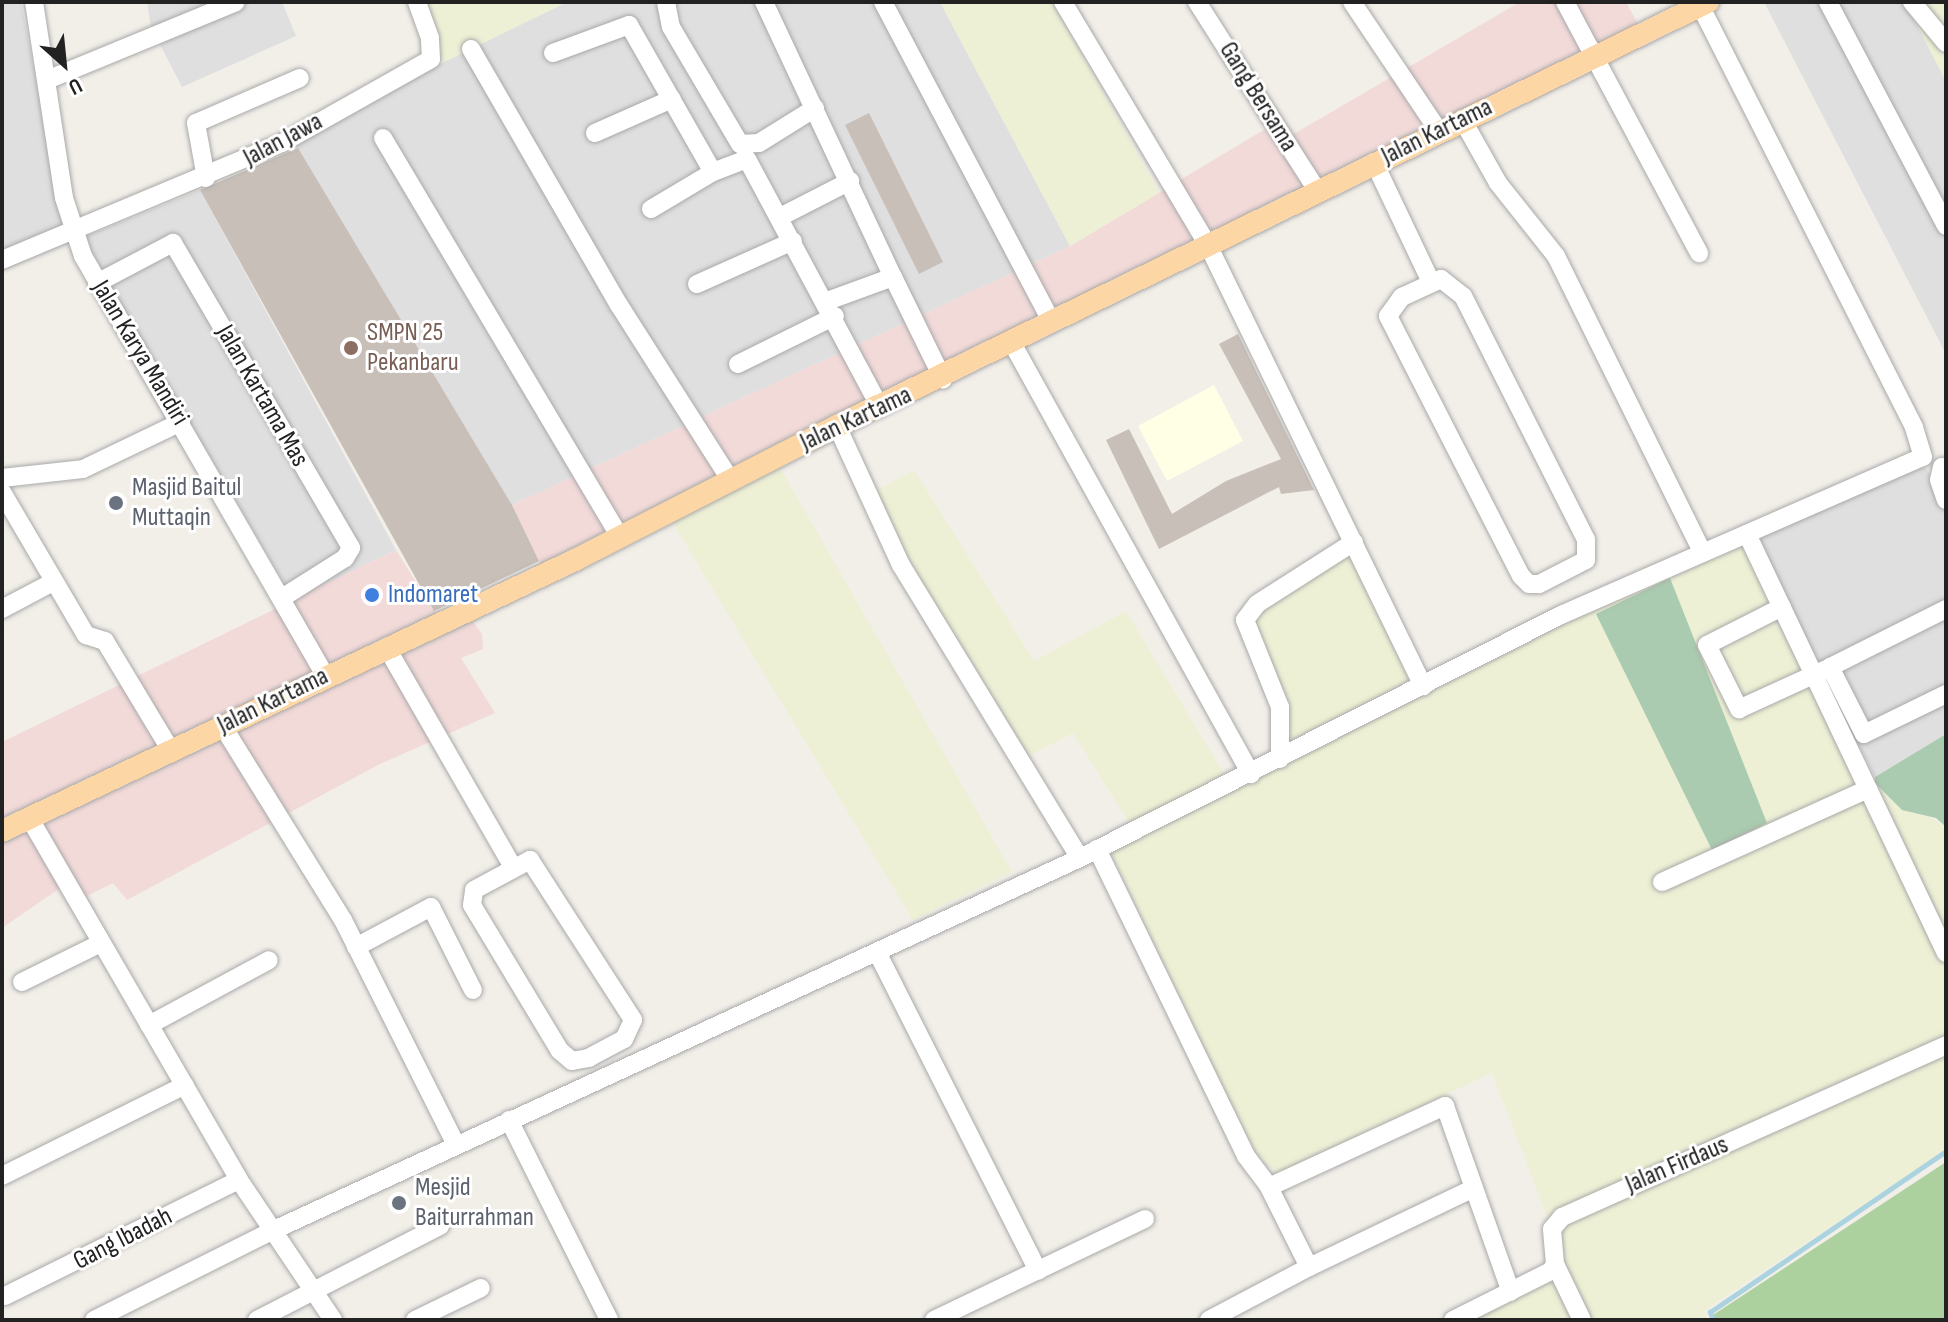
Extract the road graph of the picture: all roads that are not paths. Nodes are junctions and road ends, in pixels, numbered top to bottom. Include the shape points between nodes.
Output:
1 (34, 2) edge
2 (236, 2) edge
3 (417, 2) edge
4 (666, 2) edge
5 (764, 2) edge
6 (883, 2) edge
7 (1063, 2) edge
8 (1197, 2) edge
9 (1352, 2) edge
10 (1565, 2) edge
11 (1828, 2) edge
12 (1912, 2) edge
13 (1704, 4) edge
14 (198, 10) edge
15 (1946, 43) edge
16 (471, 49) dead end
17 (553, 53) dead end
18 (1597, 56) junction
19 (300, 78) dead end
20 (47, 80) junction
21 (672, 99) junction
22 (815, 108) junction
23 (1462, 119) junction
24 (595, 133) dead end
25 (1440, 133) junction
26 (383, 138) dead end
27 (1374, 162) junction
28 (713, 172) junction
29 (206, 178) junction
30 (850, 181) junction
31 (1318, 192) junction
32 (651, 209) dead end
33 (780, 217) junction
34 (1946, 226) edge
35 (74, 233) junction
36 (793, 241) junction
37 (1208, 245) junction
38 (1699, 253) dead end
39 (2, 261) edge
40 (893, 277) junction
41 (1431, 282) junction
42 (97, 283) junction
43 (697, 284) dead end
44 (831, 308) junction
45 (1052, 322) junction
46 (1012, 343) junction
47 (738, 364) dead end
48 (943, 379) junction
49 (880, 407) junction
50 (181, 422) junction
51 (837, 426) junction
52 (1923, 457) junction
53 (1944, 466) edge
54 (2, 478) edge
55 (730, 479) junction
56 (2, 492) edge
57 (1946, 500) edge
58 (618, 534) junction
59 (1747, 534) junction
60 (1354, 542) junction
61 (1703, 553) junction
62 (53, 582) junction
63 (282, 598) junction
64 (1782, 607) junction
65 (2, 609) edge
66 (1946, 609) edge
67 (387, 648) junction
68 (1822, 670) junction
69 (325, 675) junction
70 (1423, 686) junction
71 (1946, 694) edge
72 (222, 725) junction
73 (170, 749) junction
74 (1280, 759) junction
75 (1251, 774) junction
76 (1868, 789) junction
77 (30, 819) junction
78 (2, 831) edge
79 (1097, 849) junction
80 (1080, 858) junction
81 (513, 867) junction
82 (1662, 882) dead end
83 (101, 943) junction
84 (356, 947) junction
85 (877, 952) junction
86 (1946, 953) edge
87 (269, 960) dead end
88 (22, 982) dead end
89 (473, 990) dead end
90 (149, 1025) junction
91 (1946, 1045) edge
92 (185, 1085) junction
93 (509, 1120) junction
94 (456, 1145) junction
95 (2, 1176) edge
96 (239, 1180) junction
97 (1269, 1187) junction
98 (1474, 1188) junction
99 (1145, 1219) dead end
100 (440, 1226) dead end
101 (274, 1230) junction
102 (1555, 1264) junction
103 (1309, 1267) junction
104 (1038, 1271) junction
105 (315, 1288) junction
106 (481, 1288) dead end
107 (1511, 1292) junction
108 (5, 1296) dead end
109 (1462, 1318) edge
110 (94, 1320) edge
111 (257, 1320) edge
112 (333, 1320) edge
113 (415, 1320) edge
114 (609, 1320) edge
115 (934, 1320) edge
116 (1209, 1320) edge
117 (1582, 1320) edge

1 - 20 street, Jalan Karya Mandiri
2 - 14 street
3 - 29 street, Jalan Jawa via 430,38 431,59 282,143
4 - 22 street via 671,27 740,144 759,143
5 - 22 street
6 - 45 street
7 - 37 street
8 - 31 street, Gang Bersama
9 - 25 street
10 - 18 street
11 - 34 street
12 - 15 street
13 - 18 main road, Jalan Kartama
13 - 52 street via 1914,427
14 - 20 street
16 - 55 street via 619,305
17 - 21 street via 629,25
18 - 23 main road, Jalan Kartama
18 - 38 street
19 - 29 street via 196,123
20 - 35 street, Jalan Karya Mandiri
21 - 24 street
21 - 28 street
22 - 30 street
23 - 25 main road, Jalan Kartama
23 - 61 street via 1498,183 1556,256
25 - 27 main road, Jalan Kartama
26 - 58 street
27 - 31 main road, Jalan Kartama
27 - 41 street
28 - 32 street
28 - 33 street via 747,159
29 - 35 street, Jalan Jawa
30 - 33 street
30 - 40 street
31 - 37 main road, Jalan Kartama
33 - 36 street
35 - 39 street, Jalan Jawa
35 - 42 street, Jalan Karya Mandiri
36 - 43 street
36 - 44 street
37 - 45 main road, Jalan Kartama
37 - 60 street
40 - 44 street
40 - 48 street
41 - 41 street via 1441,279 1463,296 1586,540 1586,560 1539,584 1529,584 1521,576 1388,316 1402,297
42 - 50 street, Jalan Karya Mandiri
42 - 63 street, Jalan Kartama Mas via 173,243 351,548 345,558
44 - 47 street
44 - 49 street
45 - 46 main road, Jalan Kartama
46 - 48 main road, Jalan Kartama
46 - 75 street
48 - 49 main road, Jalan Kartama
49 - 51 main road, Jalan Kartama
50 - 54 street via 83,469
50 - 63 street, Jalan Karya Mandiri
51 - 55 main road, Jalan Kartama
51 - 80 street via 901,565
52 - 53 street
52 - 59 street
53 - 57 street via 1939,480
55 - 58 main road, Jalan Kartama
56 - 62 street
58 - 67 main road, Jalan Kartama
59 - 61 street
59 - 64 street
60 - 70 street
60 - 74 street via 1257,604 1245,620 1280,707
61 - 70 street via 1561,615
62 - 65 street
62 - 73 street via 86,635 105,641
63 - 69 street, Jalan Karya Mandiri
64 - 68 street
64 - 68 street via 1707,645 1739,709
66 - 68 street
67 - 69 main road, Jalan Kartama
67 - 81 street
68 - 71 street via 1864,734
68 - 76 street
69 - 72 main road, Jalan Kartama
70 - 74 street
72 - 73 main road, Jalan Kartama
72 - 84 street
73 - 77 main road, Jalan Kartama
74 - 75 street
75 - 79 street
76 - 82 street
76 - 86 street
77 - 78 main road, Jalan Kartama
77 - 83 street
79 - 80 street
79 - 97 street via 1246,1156
80 - 85 street
81 - 81 street via 536,862 633,1020 624,1039 589,1058 572,1061 560,1051 472,905 474,890
83 - 88 street
83 - 90 street
84 - 89 street via 431,907
84 - 94 street
85 - 93 street
85 - 104 street
87 - 90 street
90 - 92 street
91 - 102 street, Jalan Firdaus via 1562,1217 1552,1229
92 - 95 street
92 - 96 street
93 - 94 street
93 - 114 street
94 - 101 street
96 - 101 street
96 - 108 street, Gang Ibadah
97 - 98 street via 1445,1106
97 - 103 street
98 - 103 street
98 - 107 street
99 - 104 street
100 - 105 street
101 - 105 street
101 - 110 street
102 - 107 street
102 - 117 street
103 - 116 street
104 - 115 street
105 - 111 street
105 - 112 street
106 - 113 street
107 - 109 street

